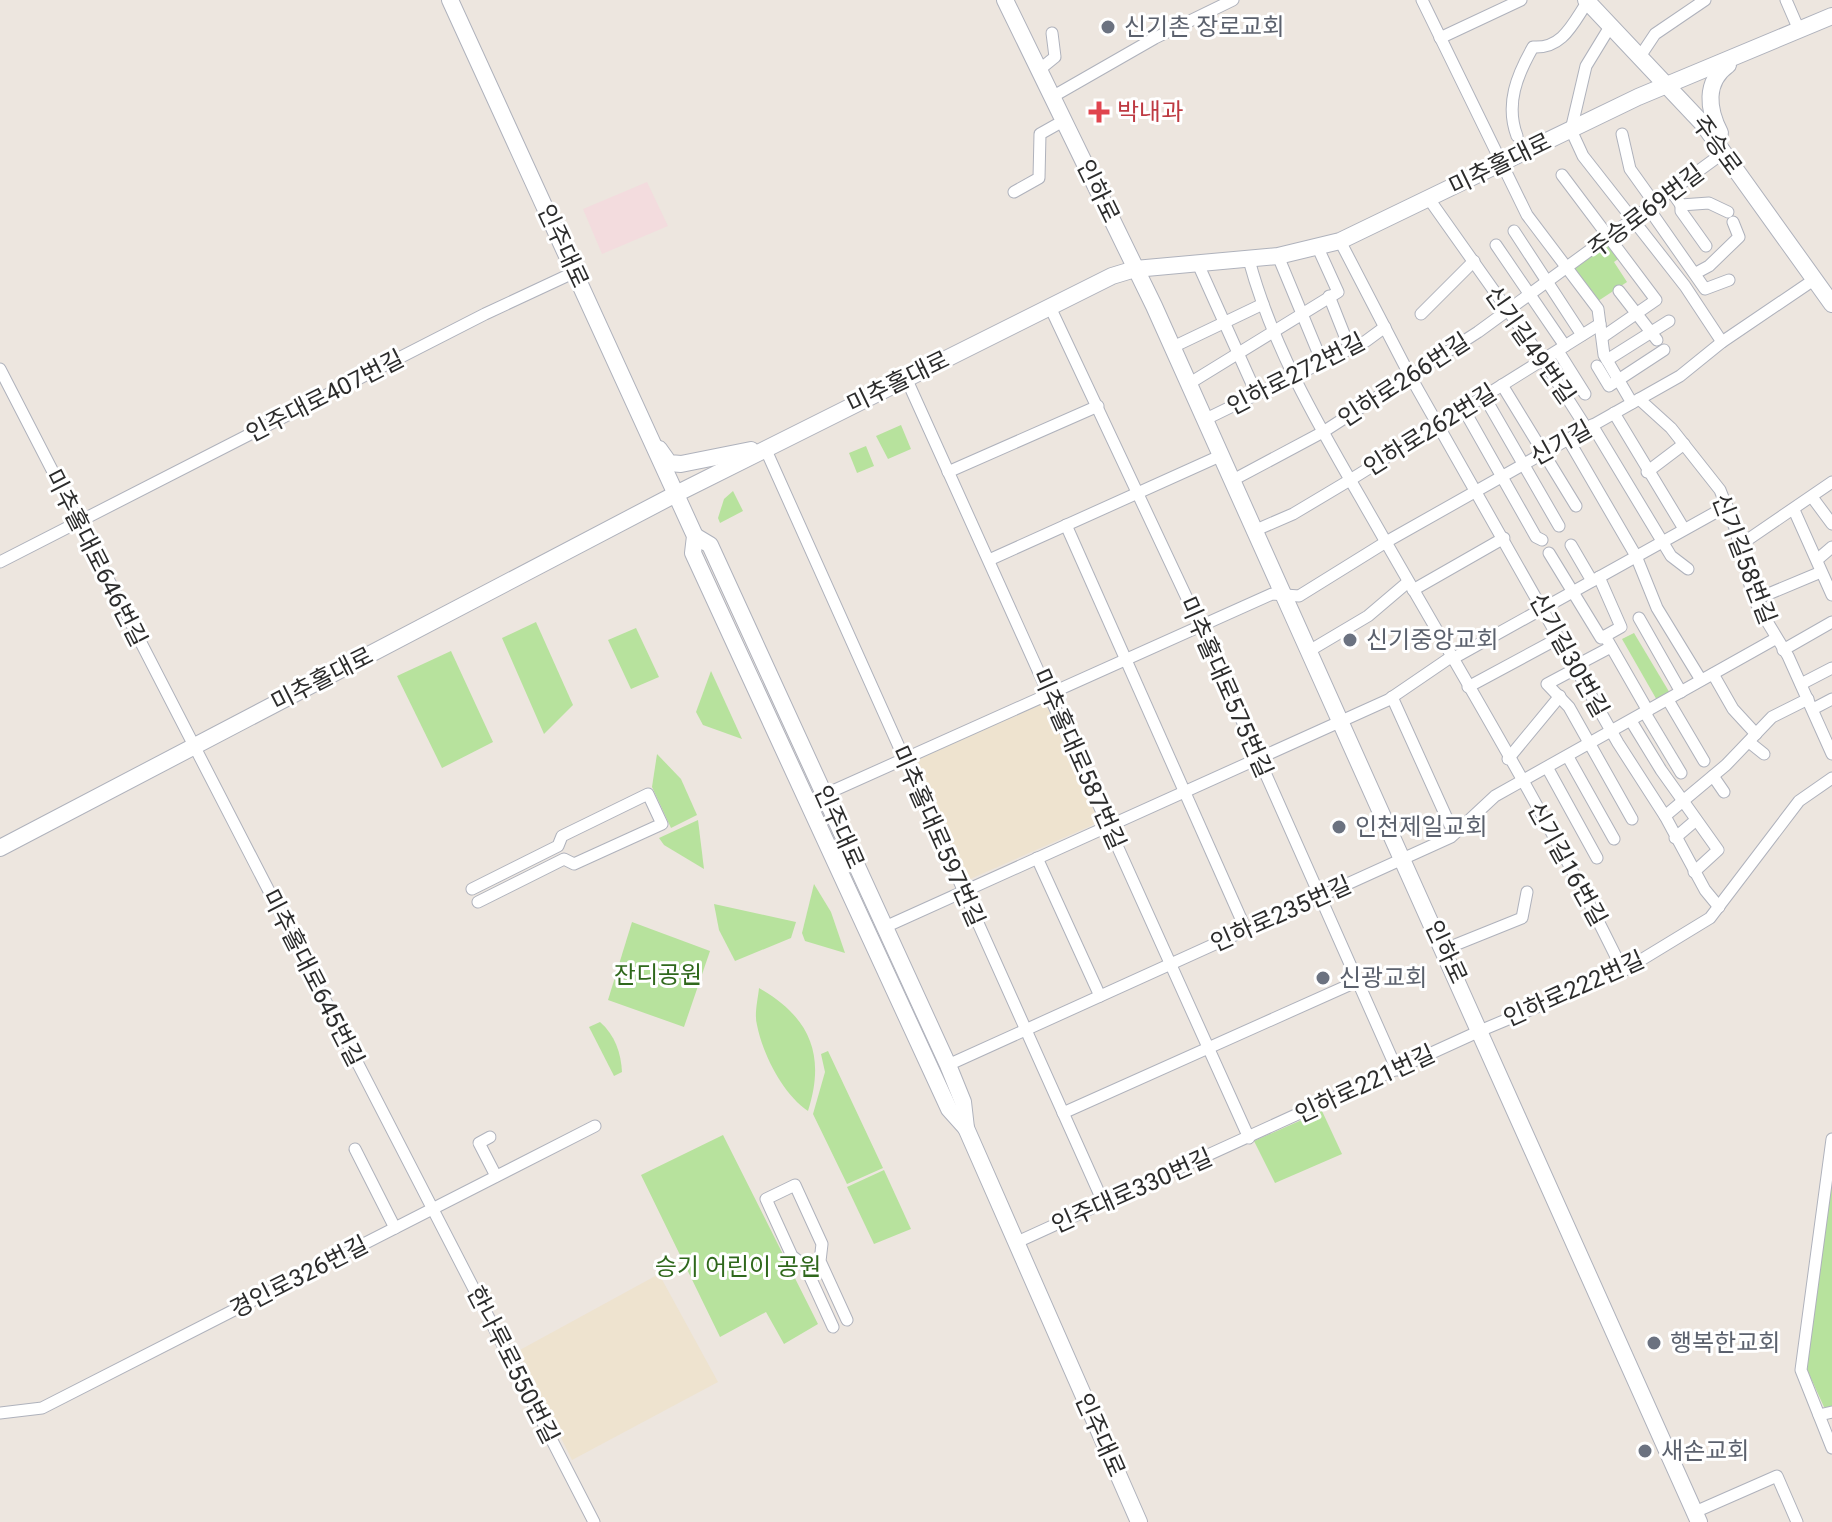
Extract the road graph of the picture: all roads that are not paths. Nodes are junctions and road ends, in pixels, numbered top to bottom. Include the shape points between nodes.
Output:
1 (450, 0) edge
2 (1005, 0) edge
3 (1233, 0) edge
4 (1422, 0) edge
5 (1521, 0) edge
6 (1587, 0) edge
7 (1705, 0) edge
8 (1786, 0) edge
9 (1500, 4) edge
10 (1832, 16) edge
11 (1611, 25) junction
12 (1799, 30) junction
13 (1052, 33) dead end
14 (1440, 38) junction
15 (1641, 55) junction
16 (1741, 57) junction
17 (1039, 70) junction
18 (1670, 86) junction
19 (1052, 97) junction
20 (1056, 125) dead end
21 (1571, 130) junction
22 (1622, 134) dead end
23 (1517, 136) dead end
24 (1723, 153) junction
25 (1502, 163) junction
26 (1562, 175) dead end
27 (1014, 192) dead end
28 (1672, 192) junction
29 (1429, 199) junction
30 (1681, 205) junction
31 (1652, 206) junction
32 (1634, 220) junction
33 (1514, 231) dead end
34 (1610, 238) junction
35 (1340, 241) junction
36 (1496, 245) dead end
37 (1706, 246) dead end
38 (1278, 256) junction
39 (1321, 256) junction
40 (1249, 260) junction
41 (1474, 261) junction
42 (1198, 264) junction
43 (1135, 269) junction
44 (1569, 269) junction
45 (575, 272) junction
46 (1696, 273) junction
47 (1815, 279) junction
48 (1729, 280) dead end
49 (1549, 283) junction
50 (1619, 291) dead end
51 (1329, 296) junction
52 (1530, 297) junction
53 (1263, 304) junction
54 (1832, 304) edge
55 (1050, 307) junction
56 (1507, 312) junction
57 (1303, 314) junction
58 (1421, 314) dead end
59 (1636, 314) junction
60 (1669, 321) dead end
61 (1223, 322) junction
62 (1600, 324) junction
63 (1385, 327) junction
64 (1274, 332) junction
65 (1582, 335) junction
66 (1604, 336) junction
67 (1654, 336) junction
68 (1722, 342) junction
69 (1173, 347) junction
70 (1561, 348) junction
71 (1350, 349) junction
72 (1664, 350) dead end
73 (1238, 355) junction
74 (1543, 360) junction
75 (1322, 362) junction
76 (1602, 363) junction
77 (0, 369) edge
78 (1409, 374) junction
79 (1293, 376) junction
80 (906, 378) junction
81 (1617, 381) junction
82 (1190, 383) junction
83 (1502, 385) junction
84 (1256, 393) junction
85 (1585, 394) dead end
86 (1484, 396) junction
87 (1635, 401) junction
88 (1098, 406) junction
89 (1463, 408) junction
90 (1614, 413) junction
91 (1206, 419) junction
92 (1439, 423) junction
93 (1590, 427) junction
94 (1323, 432) junction
95 (648, 433) junction
96 (1568, 439) junction
97 (1684, 444) junction
98 (765, 448) junction
99 (1546, 452) junction
100 (1222, 455) junction
101 (1522, 465) junction
102 (948, 472) junction
103 (1647, 472) junction
104 (1502, 477) junction
105 (1233, 480) junction
106 (1350, 480) junction
107 (1832, 482) edge
108 (1478, 490) junction
109 (1137, 493) junction
110 (674, 495) junction
111 (1812, 497) junction
112 (1576, 506) dead end
113 (1727, 506) junction
114 (1794, 510) junction
115 (78, 522) junction
116 (1832, 524) edge
117 (1066, 525) junction
118 (1559, 526) dead end
119 (1684, 529) junction
120 (1256, 530) junction
121 (695, 536) junction
122 (1504, 538) junction
123 (1542, 540) dead end
124 (1664, 541) junction
125 (1386, 542) junction
126 (1571, 545) dead end
127 (1740, 545) junction
128 (1832, 547) edge
129 (1549, 553) dead end
130 (1636, 556) junction
131 (1818, 559) junction
132 (989, 560) junction
133 (0, 562) edge
134 (1688, 569) dead end
135 (1821, 572) junction
136 (1596, 579) junction
137 (1410, 586) junction
138 (1574, 592) junction
139 (1832, 595) edge
140 (1292, 596) junction
141 (1754, 600) junction
142 (1543, 609) junction
143 (1639, 618) dead end
144 (1832, 622) edge
145 (1200, 626) junction
146 (1559, 638) junction
147 (1775, 639) junction
148 (1608, 641) junction
149 (1783, 650) junction
150 (1309, 651) junction
151 (1451, 658) junction
152 (1125, 660) junction
153 (1576, 667) junction
154 (1832, 668) edge
155 (1713, 674) junction
156 (1701, 680) junction
157 (1801, 684) junction
158 (1468, 687) junction
159 (1681, 692) junction
160 (1049, 694) junction
161 (1560, 696) junction
162 (1392, 697) junction
163 (1832, 699) edge
164 (1668, 700) junction
165 (1810, 704) junction
166 (1646, 712) junction
167 (1341, 721) junction
168 (1631, 721) junction
169 (1612, 732) junction
170 (1753, 738) junction
171 (1590, 744) junction
172 (194, 746) junction
173 (1764, 754) dead end
174 (1832, 754) edge
175 (1568, 757) junction
176 (1258, 759) junction
177 (1508, 759) junction
178 (903, 760) junction
179 (1704, 761) dead end
180 (1548, 769) junction
181 (1681, 773) dead end
182 (1713, 776) junction
183 (1832, 778) edge
184 (1522, 783) junction
185 (1184, 792) junction
186 (1724, 792) dead end
187 (825, 795) junction
188 (1684, 800) junction
189 (808, 802) junction
190 (1665, 816) junction
191 (1632, 819) dead end
192 (1696, 820) junction
193 (1109, 826) junction
194 (1454, 834) junction
195 (1675, 838) junction
196 (1614, 839) dead end
197 (0, 848) edge
198 (1037, 858) junction
199 (1404, 858) junction
200 (1597, 858) dead end
201 (1694, 872) junction
202 (472, 889) dead end
203 (963, 892) junction
204 (1527, 892) dead end
205 (1321, 896) junction
206 (478, 902) dead end
207 (1719, 907) junction
208 (885, 927) junction
209 (1246, 930) junction
210 (1445, 949) junction
211 (1170, 964) junction
212 (1623, 971) junction
213 (1358, 981) junction
214 (1100, 996) junction
215 (1025, 1029) junction
216 (1482, 1030) junction
217 (1208, 1048) junction
218 (948, 1065) junction
219 (1397, 1070) junction
220 (1063, 1113) junction
221 (595, 1126) dead end
222 (966, 1128) junction
223 (490, 1137) dead end
224 (1249, 1138) junction
225 (1832, 1139) edge
226 (355, 1149) dead end
227 (496, 1176) junction
228 (1104, 1204) junction
229 (432, 1209) junction
230 (395, 1228) junction
231 (1015, 1243) junction
232 (847, 1320) dead end
233 (833, 1327) dead end
234 (1832, 1412) edge
235 (0, 1413) edge
236 (1819, 1415) junction
237 (1832, 1448) edge
238 (1697, 1517) edge
239 (594, 1522) edge
240 (1139, 1522) edge
241 (1797, 1522) edge

1 - 45 main road, 인주대로
2 - 17 main road, 인하로
3 - 19 street
4 - 14 street, 신기길58번길
5 - 9 street
6 - 11 main road, 주승로
6 - 23 street via 1564,38 1545,48 1533,47 1517,74 1511,121
7 - 15 street via 1655,34
8 - 12 street
9 - 14 street
10 - 12 main road, 미추홀대로
11 - 15 main road, 주승로
11 - 21 street via 1586,66
12 - 16 main road, 미추홀대로
13 - 17 street via 1055,57
14 - 25 street, 신기길58번길
15 - 18 main road, 주승로
16 - 18 main road, 미추홀대로
16 - 24 main road via 1717,75 1711,96 1709,108 1724,138
17 - 19 main road, 인하로
18 - 21 main road, 미추홀대로
18 - 24 main road, 주승로
19 - 43 main road, 인하로
20 - 27 street via 1040,134 1039,178
21 - 25 main road, 미추홀대로
21 - 32 street via 1583,156
22 - 31 street via 1630,169
24 - 28 street, 주승로69번길
24 - 47 main road, 주승로
25 - 29 main road, 미추홀대로
25 - 44 street, 신기길58번길 via 1527,215
26 - 34 street
28 - 30 street
28 - 31 street, 주승로69번길
29 - 35 main road, 미추홀대로
29 - 41 street, 신기길49번길
30 - 37 street
30 - 46 street via 1709,203 1731,217 1739,237
31 - 32 street, 주승로69번길
31 - 46 street
32 - 34 street, 주승로69번길
32 - 68 street
33 - 49 street
34 - 44 street, 주승로69번길
34 - 59 street via 1656,300
35 - 39 main road, 미추홀대로
35 - 63 street
36 - 52 street
38 - 39 main road, 미추홀대로
38 - 40 main road, 미추홀대로
38 - 57 street
39 - 51 street via 1338,292
40 - 42 main road, 미추홀대로
40 - 53 street, 신기길16번길
41 - 56 street, 신기길49번길
41 - 58 street
42 - 43 main road, 미추홀대로
42 - 61 street
43 - 55 main road, 미추홀대로
43 - 69 main road, 인하로
44 - 49 street, 인하로266번길
44 - 62 street, 신기길58번길 via 1595,303
45 - 95 main road, 인주대로
45 - 115 street, 인주대로407번길
46 - 48 street via 1705,289
47 - 54 main road, 주승로
47 - 68 street, 신기길
49 - 52 street, 인하로266번길
49 - 65 street
50 - 59 street
51 - 57 street
51 - 71 street
52 - 56 street, 인하로266번길
52 - 70 street
53 - 61 street
53 - 64 street, 신기길16번길
55 - 80 main road, 미추홀대로
55 - 88 street, 미추홀대로575번길
56 - 74 street, 신기길49번길
56 - 78 street, 인하로266번길
57 - 64 street
57 - 75 street
59 - 66 street
59 - 67 street
60 - 67 street
61 - 69 street
61 - 73 street
62 - 65 street, 인하로262번길
62 - 66 street, 신기길58번길
63 - 71 street, 인하로272번길
63 - 78 street, 신기길30번길
64 - 73 street
64 - 79 street, 신기길16번길
65 - 70 street, 인하로262번길
66 - 76 street, 신기길58번길
67 - 76 street
68 - 87 street, 신기길 via 1680,376
69 - 82 main road, 인하로
70 - 74 street, 인하로262번길
70 - 85 street
71 - 75 street, 인하로272번길
72 - 81 street
73 - 82 street
73 - 84 street
74 - 83 street, 인하로262번길
74 - 93 street, 신기길49번길
75 - 79 street, 인하로272번길
76 - 81 street, 신기길58번길
77 - 115 street, 미추홀대로646번길
78 - 92 street, 신기길30번길
78 - 94 street, 인하로266번길
79 - 84 street, 인하로272번길
79 - 94 street, 신기길16번길
80 - 98 main road, 미추홀대로
80 - 102 street, 미추홀대로587번길
81 - 87 street, 신기길58번길
82 - 91 main road, 인하로
83 - 86 street, 인하로262번길
83 - 99 street
84 - 91 street, 인하로272번길
86 - 89 street, 인하로262번길
86 - 101 street
87 - 90 street, 신기길
87 - 97 street, 신기길58번길
88 - 102 street
88 - 109 street, 미추홀대로575번길
89 - 92 street, 인하로262번길
89 - 104 street
90 - 93 street, 신기길
90 - 103 street
91 - 100 main road, 인하로
92 - 106 street, 인하로262번길
92 - 108 street, 신기길30번길
93 - 96 street, 신기길
93 - 124 street, 신기길49번길
94 - 105 street, 인하로266번길
94 - 106 street, 신기길16번길
95 - 98 main road via 669,463
95 - 110 main road, 인주대로
96 - 99 street, 신기길
96 - 130 street
97 - 103 street
97 - 113 street, 신기길58번길
98 - 110 main road, 미추홀대로
98 - 178 street, 미추홀대로597번길
99 - 101 street, 신기길
99 - 112 street
100 - 105 main road, 인하로
100 - 109 street
101 - 104 street, 신기길
101 - 118 street
102 - 132 street, 미추홀대로587번길
103 - 119 street
104 - 108 street, 신기길
104 - 123 street
105 - 120 main road, 인하로
106 - 120 street, 인하로262번길
106 - 125 street, 신기길16번길
107 - 111 street
108 - 122 street, 신기길30번길
108 - 125 street, 신기길
109 - 117 street
109 - 145 street, 미추홀대로575번길
110 - 121 main road, 인주대로
110 - 172 main road, 미추홀대로
111 - 114 street
111 - 116 street
113 - 119 street
113 - 127 street, 신기길58번길
114 - 127 street
114 - 131 street
115 - 133 street, 인주대로407번길
115 - 172 street, 미추홀대로646번길
117 - 132 street
117 - 152 street
119 - 124 street
120 - 140 main road, 인하로
121 - 187 main road, 인주대로 via 710,545
121 - 189 main road, 인주대로 via 693,553
122 - 137 street
122 - 142 street, 신기길30번길
124 - 130 street
124 - 134 street, 신기길49번길 via 1671,556
125 - 137 street, 신기길16번길
125 - 140 street, 신기길
126 - 136 street
127 - 141 street, 신기길58번길
128 - 131 street
129 - 138 street
130 - 136 street
130 - 156 street via 1657,608
131 - 135 street
132 - 160 street, 미추홀대로587번길
135 - 139 street
135 - 141 street
136 - 138 street
136 - 148 street via 1621,627
137 - 150 street
137 - 151 street, 신기길16번길
138 - 142 street
138 - 148 street via 1601,638
140 - 145 street, 신기길 via 1272,594
140 - 150 main road, 인하로
141 - 147 street, 신기길58번길
142 - 146 street, 신기길30번길
142 - 151 street
143 - 159 street
144 - 149 street, 신기길58번길
145 - 152 street, 신기길
145 - 176 street, 미추홀대로575번길
146 - 153 street, 신기길30번길
146 - 158 street
147 - 149 street, 신기길58번길
147 - 155 street, 인하로235번길
148 - 153 street
148 - 166 street
149 - 157 street, 신기길58번길
150 - 167 main road, 인하로
151 - 158 street, 신기길16번길
151 - 162 street
152 - 160 street, 신기길
152 - 185 street
153 - 161 street via 1547,684
153 - 169 street, 신기길30번길
154 - 157 street
155 - 156 street, 인하로235번길
155 - 170 street
156 - 159 street, 인하로235번길
157 - 165 street, 신기길58번길
158 - 177 street, 신기길16번길
159 - 164 street, 인하로235번길
160 - 178 street, 신기길
160 - 193 street, 미추홀대로587번길
161 - 171 street
161 - 177 street
162 - 167 street
162 - 194 street
163 - 165 street
164 - 166 street, 인하로235번길
164 - 179 street
165 - 170 street via 1772,717
165 - 174 street, 신기길58번길
166 - 168 street, 인하로235번길
166 - 181 street
167 - 176 street
167 - 199 main road, 인하로
168 - 169 street, 인하로235번길
168 - 188 street
169 - 171 street, 인하로235번길
169 - 190 street, 신기길30번길
170 - 173 street
170 - 182 street
171 - 175 street, 인하로235번길
171 - 191 street
172 - 197 main road, 미추홀대로
172 - 229 street, 미추홀대로645번길
175 - 180 street, 인하로235번길
175 - 196 street
176 - 185 street
176 - 205 street, 미추홀대로575번길
177 - 184 street, 신기길16번길
178 - 187 street, 신기길
178 - 203 street, 미추홀대로597번길
180 - 184 street, 인하로235번길
180 - 200 street
182 - 186 street
182 - 188 street
183 - 207 street, 인하로222번길 via 1799,801
184 - 194 street, 인하로235번길 via 1474,812
184 - 212 street, 신기길16번길
185 - 193 street
185 - 209 street
187 - 189 street, 신기길
187 - 208 main road, 인주대로
188 - 190 street
188 - 192 street
189 - 222 main road, 인주대로 via 949,1109
190 - 195 street, 신기길30번길
192 - 195 street
192 - 201 street via 1718,850
193 - 198 street
193 - 211 street, 미추홀대로587번길
194 - 199 street, 인하로235번길
195 - 201 street, 신기길30번길
198 - 203 street
198 - 214 street
199 - 205 street, 인하로235번길
199 - 210 main road, 인하로
201 - 207 street, 신기길30번길
202 - 206 street via 648,794 662,824 574,864 564,859
203 - 208 street
203 - 215 street, 미추홀대로597번길
204 - 210 street via 1522,918
205 - 209 street, 인하로235번길
205 - 213 street, 미추홀대로575번길
207 - 212 street, 인하로222번길 via 1710,918
208 - 218 main road, 인주대로
209 - 211 street, 인하로235번길
210 - 216 main road, 인하로
211 - 214 street, 인하로235번길
211 - 217 street, 미추홀대로587번길
212 - 216 street, 인하로222번길
213 - 217 street
213 - 219 street, 미추홀대로575번길
214 - 215 street, 인하로235번길
215 - 218 street, 인하로235번길
215 - 220 street, 미추홀대로597번길
216 - 219 street, 인하로221번길
216 - 238 main road, 인하로
217 - 220 street
217 - 224 street, 미추홀대로587번길
218 - 222 main road, 인주대로 via 963,1102
219 - 224 street, 인하로221번길
220 - 228 street, 미추홀대로597번길
221 - 227 street, 경인로326번길
222 - 231 main road, 인주대로
223 - 227 street via 479,1143
224 - 228 street, 인주대로330번길
225 - 236 street via 1801,1370
226 - 230 street
227 - 229 street, 경인로326번길
228 - 231 street, 인주대로330번길
229 - 230 street, 경인로326번길
229 - 239 street, 한나루로550번길
230 - 235 street, 경인로326번길 via 42,1408
231 - 240 main road, 인주대로
232 - 233 street via 795,1185 766,1199
234 - 236 street
236 - 237 street
238 - 241 street via 1777,1476

